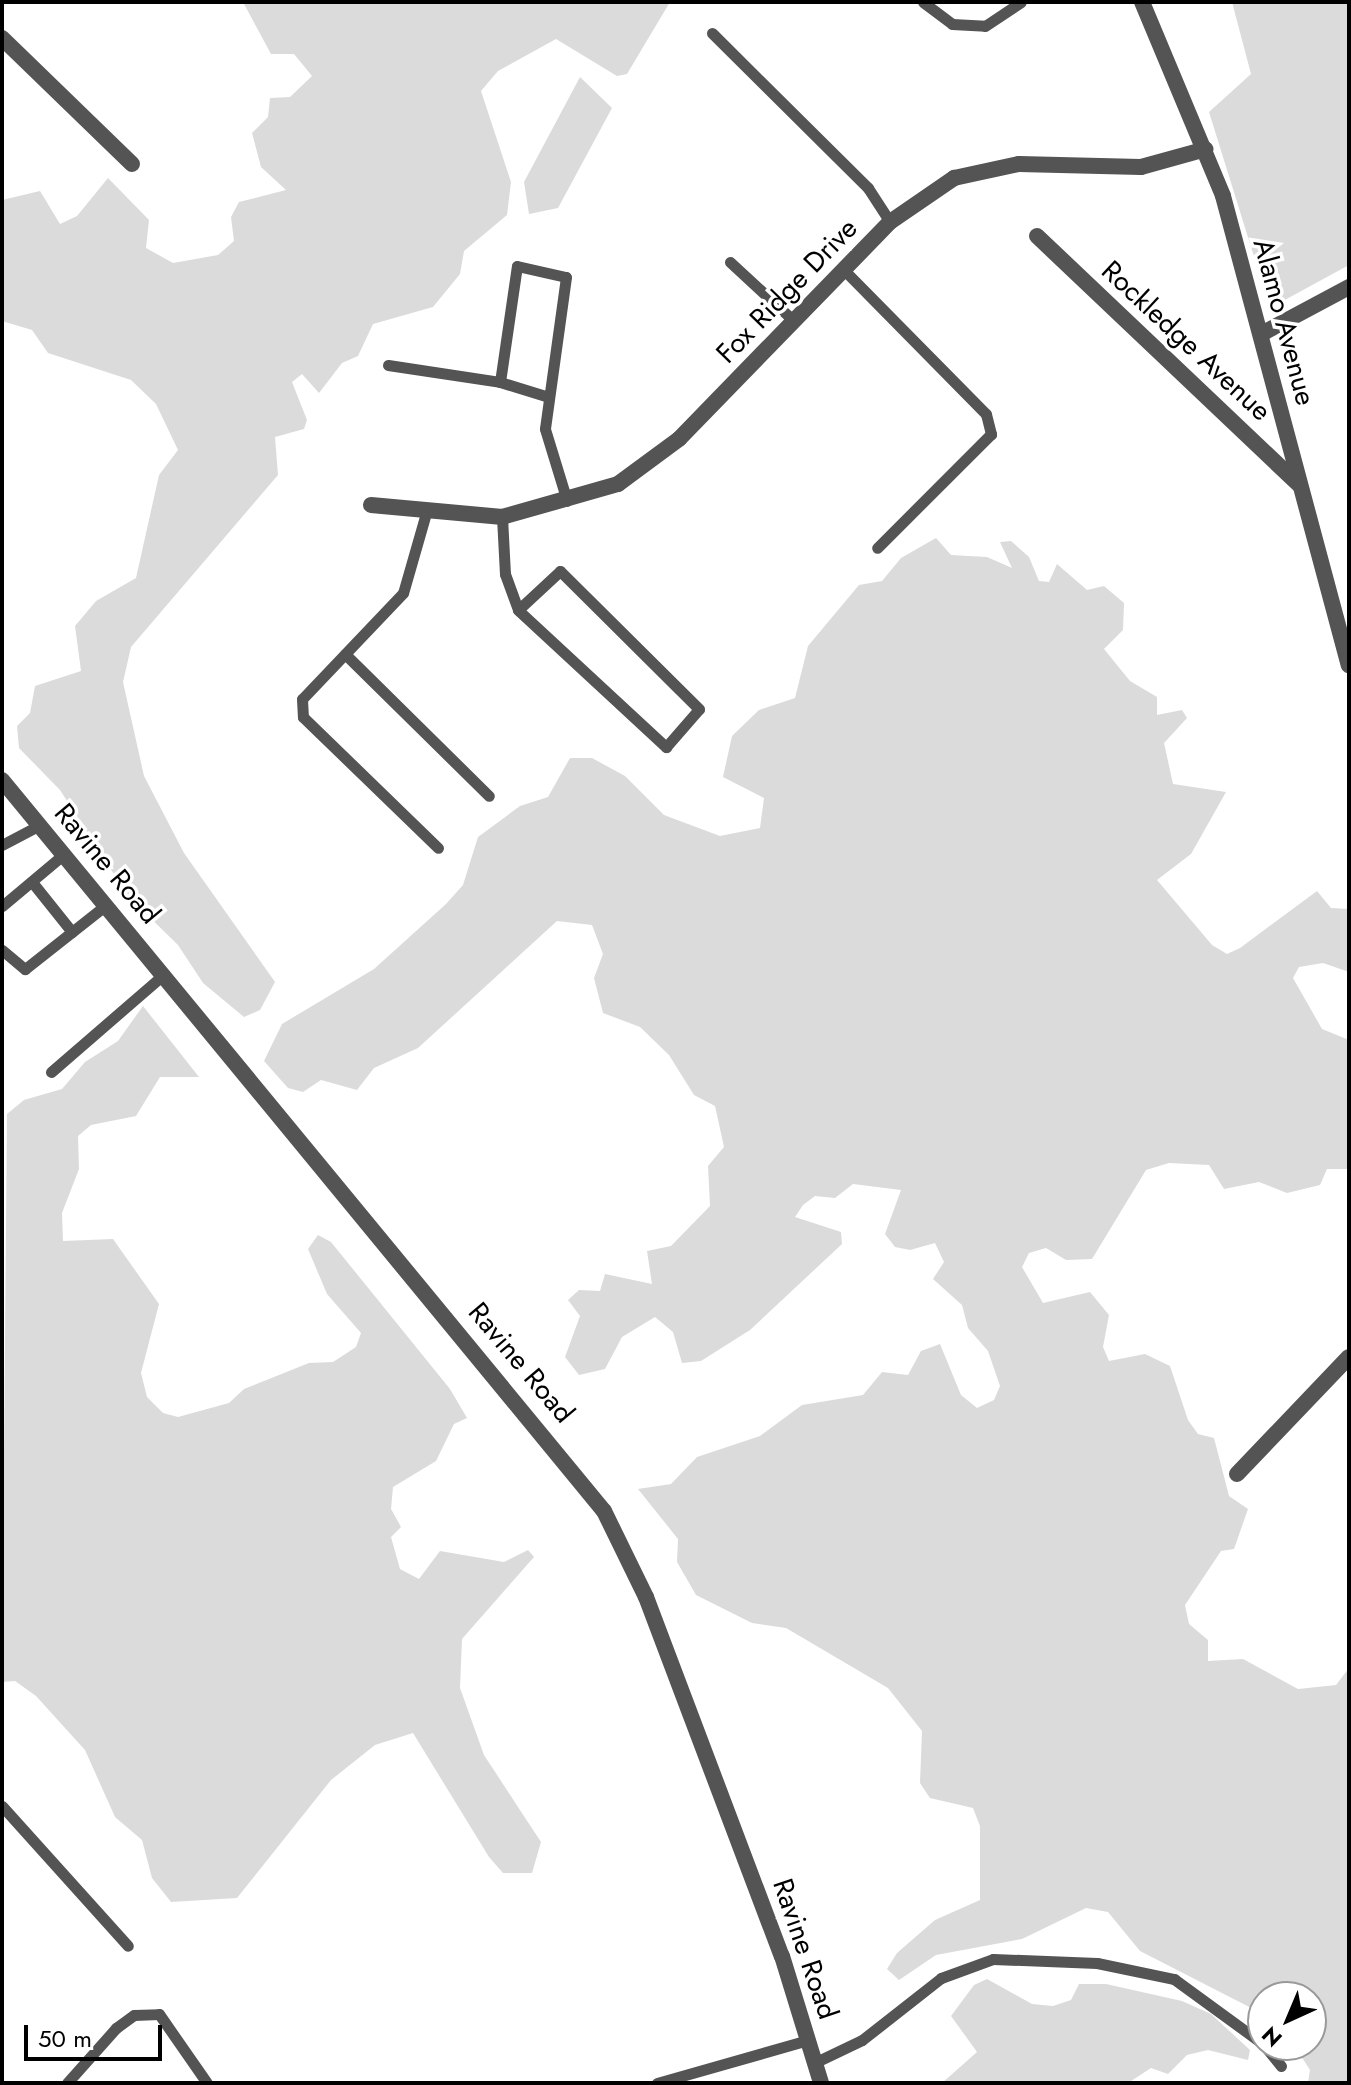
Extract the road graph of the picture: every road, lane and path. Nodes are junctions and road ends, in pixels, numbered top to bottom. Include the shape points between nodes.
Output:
1 (923, 2) edge
2 (1021, 2) edge
3 (1142, 2) edge
4 (1006, 6) edge
5 (712, 33) dead end
6 (2, 38) edge
7 (1206, 149) junction
8 (132, 164) dead end
9 (890, 222) junction
10 (1037, 236) dead end
11 (730, 262) dead end
12 (844, 270) junction
13 (1349, 287) edge
14 (794, 321) junction
15 (1263, 333) junction
16 (388, 365) dead end
17 (500, 382) junction
18 (549, 397) junction
19 (1299, 485) junction
20 (567, 501) junction
21 (371, 505) dead end
22 (426, 513) junction
23 (502, 517) junction
24 (877, 548) dead end
25 (518, 610) junction
26 (345, 654) junction
27 (1349, 665) edge
28 (2, 780) edge
29 (489, 796) dead end
30 (40, 825) junction
31 (2, 845) edge
32 (438, 848) dead end
33 (64, 854) junction
34 (32, 882) junction
35 (106, 905) junction
36 (2, 906) edge
37 (72, 932) junction
38 (2, 950) edge
39 (164, 974) junction
40 (51, 1072) dead end
41 (1349, 1357) edge
42 (1237, 1474) dead end
43 (2, 1806) edge
44 (128, 1946) dead end
45 (1247, 2033) edge
46 (808, 2040) junction
47 (1277, 2061) edge
48 (816, 2062) junction
49 (1281, 2066) dead end
50 (67, 2083) edge
51 (207, 2083) edge
52 (657, 2083) edge
53 (821, 2083) edge

1 - 4 lane via 952,24 985,26
2 - 4 lane
3 - 7 street, Alamo Avenue
5 - 9 lane via 868,188
6 - 8 street
7 - 9 street, Fox Ridge Drive via 1141,167 1019,164 978,171
7 - 15 street, Alamo Avenue
9 - 12 street, Fox Ridge Drive
10 - 19 street, Rockledge Avenue
11 - 14 lane
12 - 14 street, Fox Ridge Drive
12 - 24 lane via 986,414 991,434
13 - 15 street
14 - 20 street, Fox Ridge Drive via 651,462
15 - 19 street, Alamo Avenue
16 - 17 lane
17 - 18 lane
17 - 18 lane via 517,266 566,277
18 - 20 lane via 545,429
19 - 27 street, Alamo Avenue
20 - 23 street, Fox Ridge Drive
21 - 22 street, Fox Ridge Drive
22 - 23 street, Fox Ridge Drive
22 - 26 lane via 403,593
23 - 25 lane via 505,574
25 - 25 lane via 666,747 699,709 560,571
26 - 29 lane
26 - 32 lane via 302,699 303,717
28 - 30 street, Ravine Road
30 - 31 lane
30 - 33 street, Ravine Road
33 - 34 lane
33 - 35 street, Ravine Road
34 - 36 lane
34 - 37 lane
35 - 37 lane
35 - 39 street, Ravine Road
37 - 38 lane via 25,969
39 - 40 lane
39 - 46 street, Ravine Road via 604,1511 652,1612
41 - 42 street
43 - 44 lane
45 - 48 lane via 1174,1979 1097,1963 993,1959 941,1978 862,2040
46 - 48 street, Ravine Road
46 - 52 lane
47 - 49 lane
48 - 53 street, Ravine Road
50 - 51 lane via 116,2028 134,2015 159,2014

